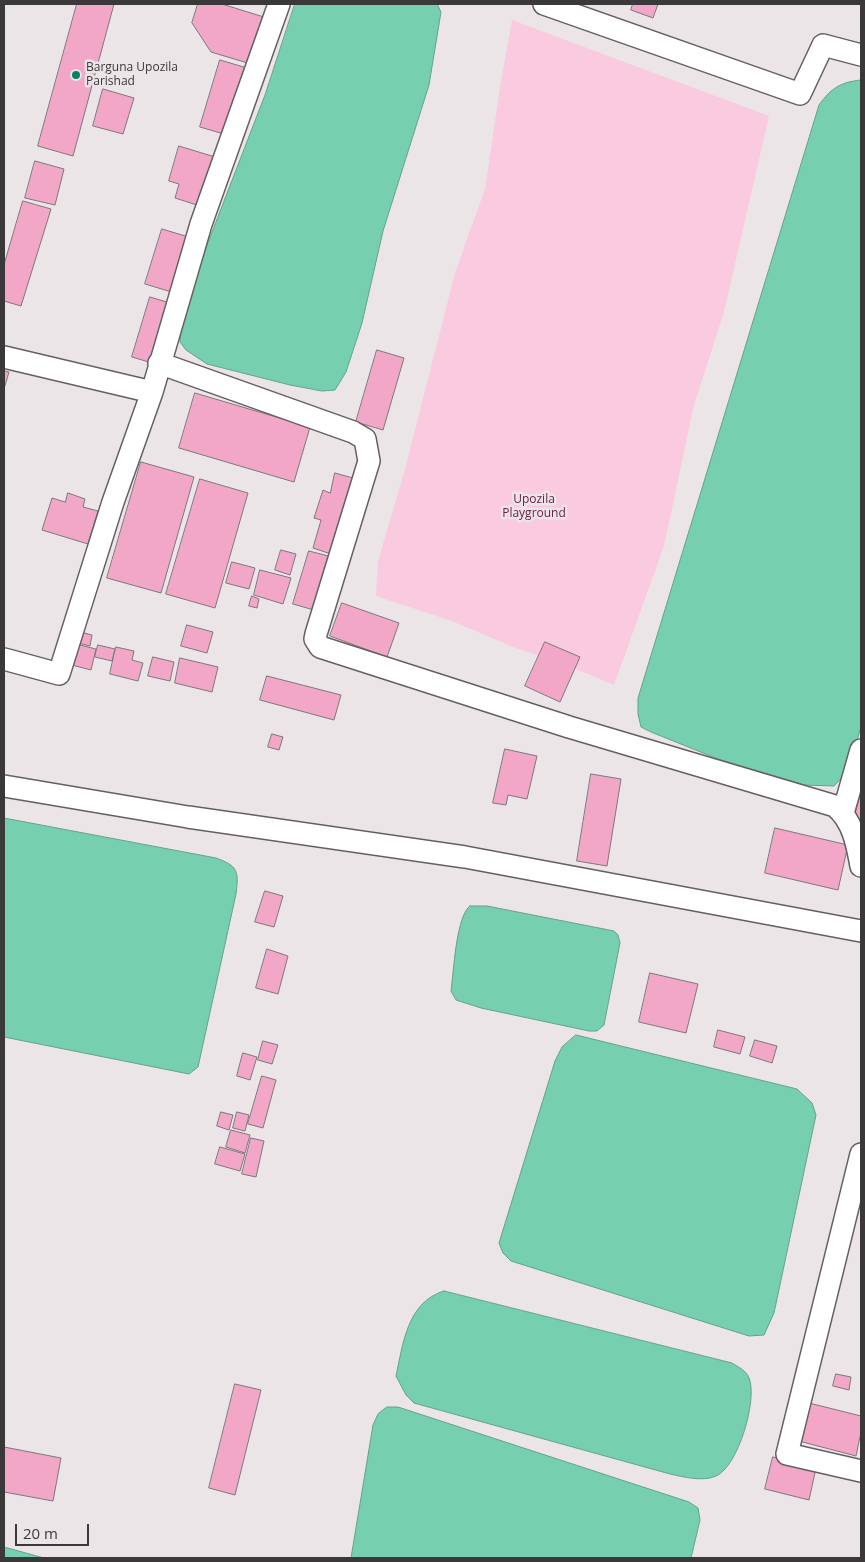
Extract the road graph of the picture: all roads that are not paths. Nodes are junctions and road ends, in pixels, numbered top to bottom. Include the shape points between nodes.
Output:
1 (279, 4) edge
2 (544, 4) edge
3 (861, 55) edge
4 (4, 357) edge
5 (159, 363) junction
6 (152, 392) junction
7 (4, 659) edge
8 (861, 750) edge
9 (4, 786) edge
10 (843, 813) junction
11 (861, 866) edge
12 (861, 931) edge
13 (861, 1154) edge
14 (861, 1471) edge

1 - 5 street via 201,224
2 - 3 street via 800,94 823,45
4 - 6 street
5 - 6 street
5 - 10 street via 365,439 369,461 316,634 320,647 569,727 835,806
6 - 7 street via 113,502 59,674
8 - 10 street
9 - 12 street via 474,859
10 - 11 street via 856,841
13 - 14 street via 787,1454

